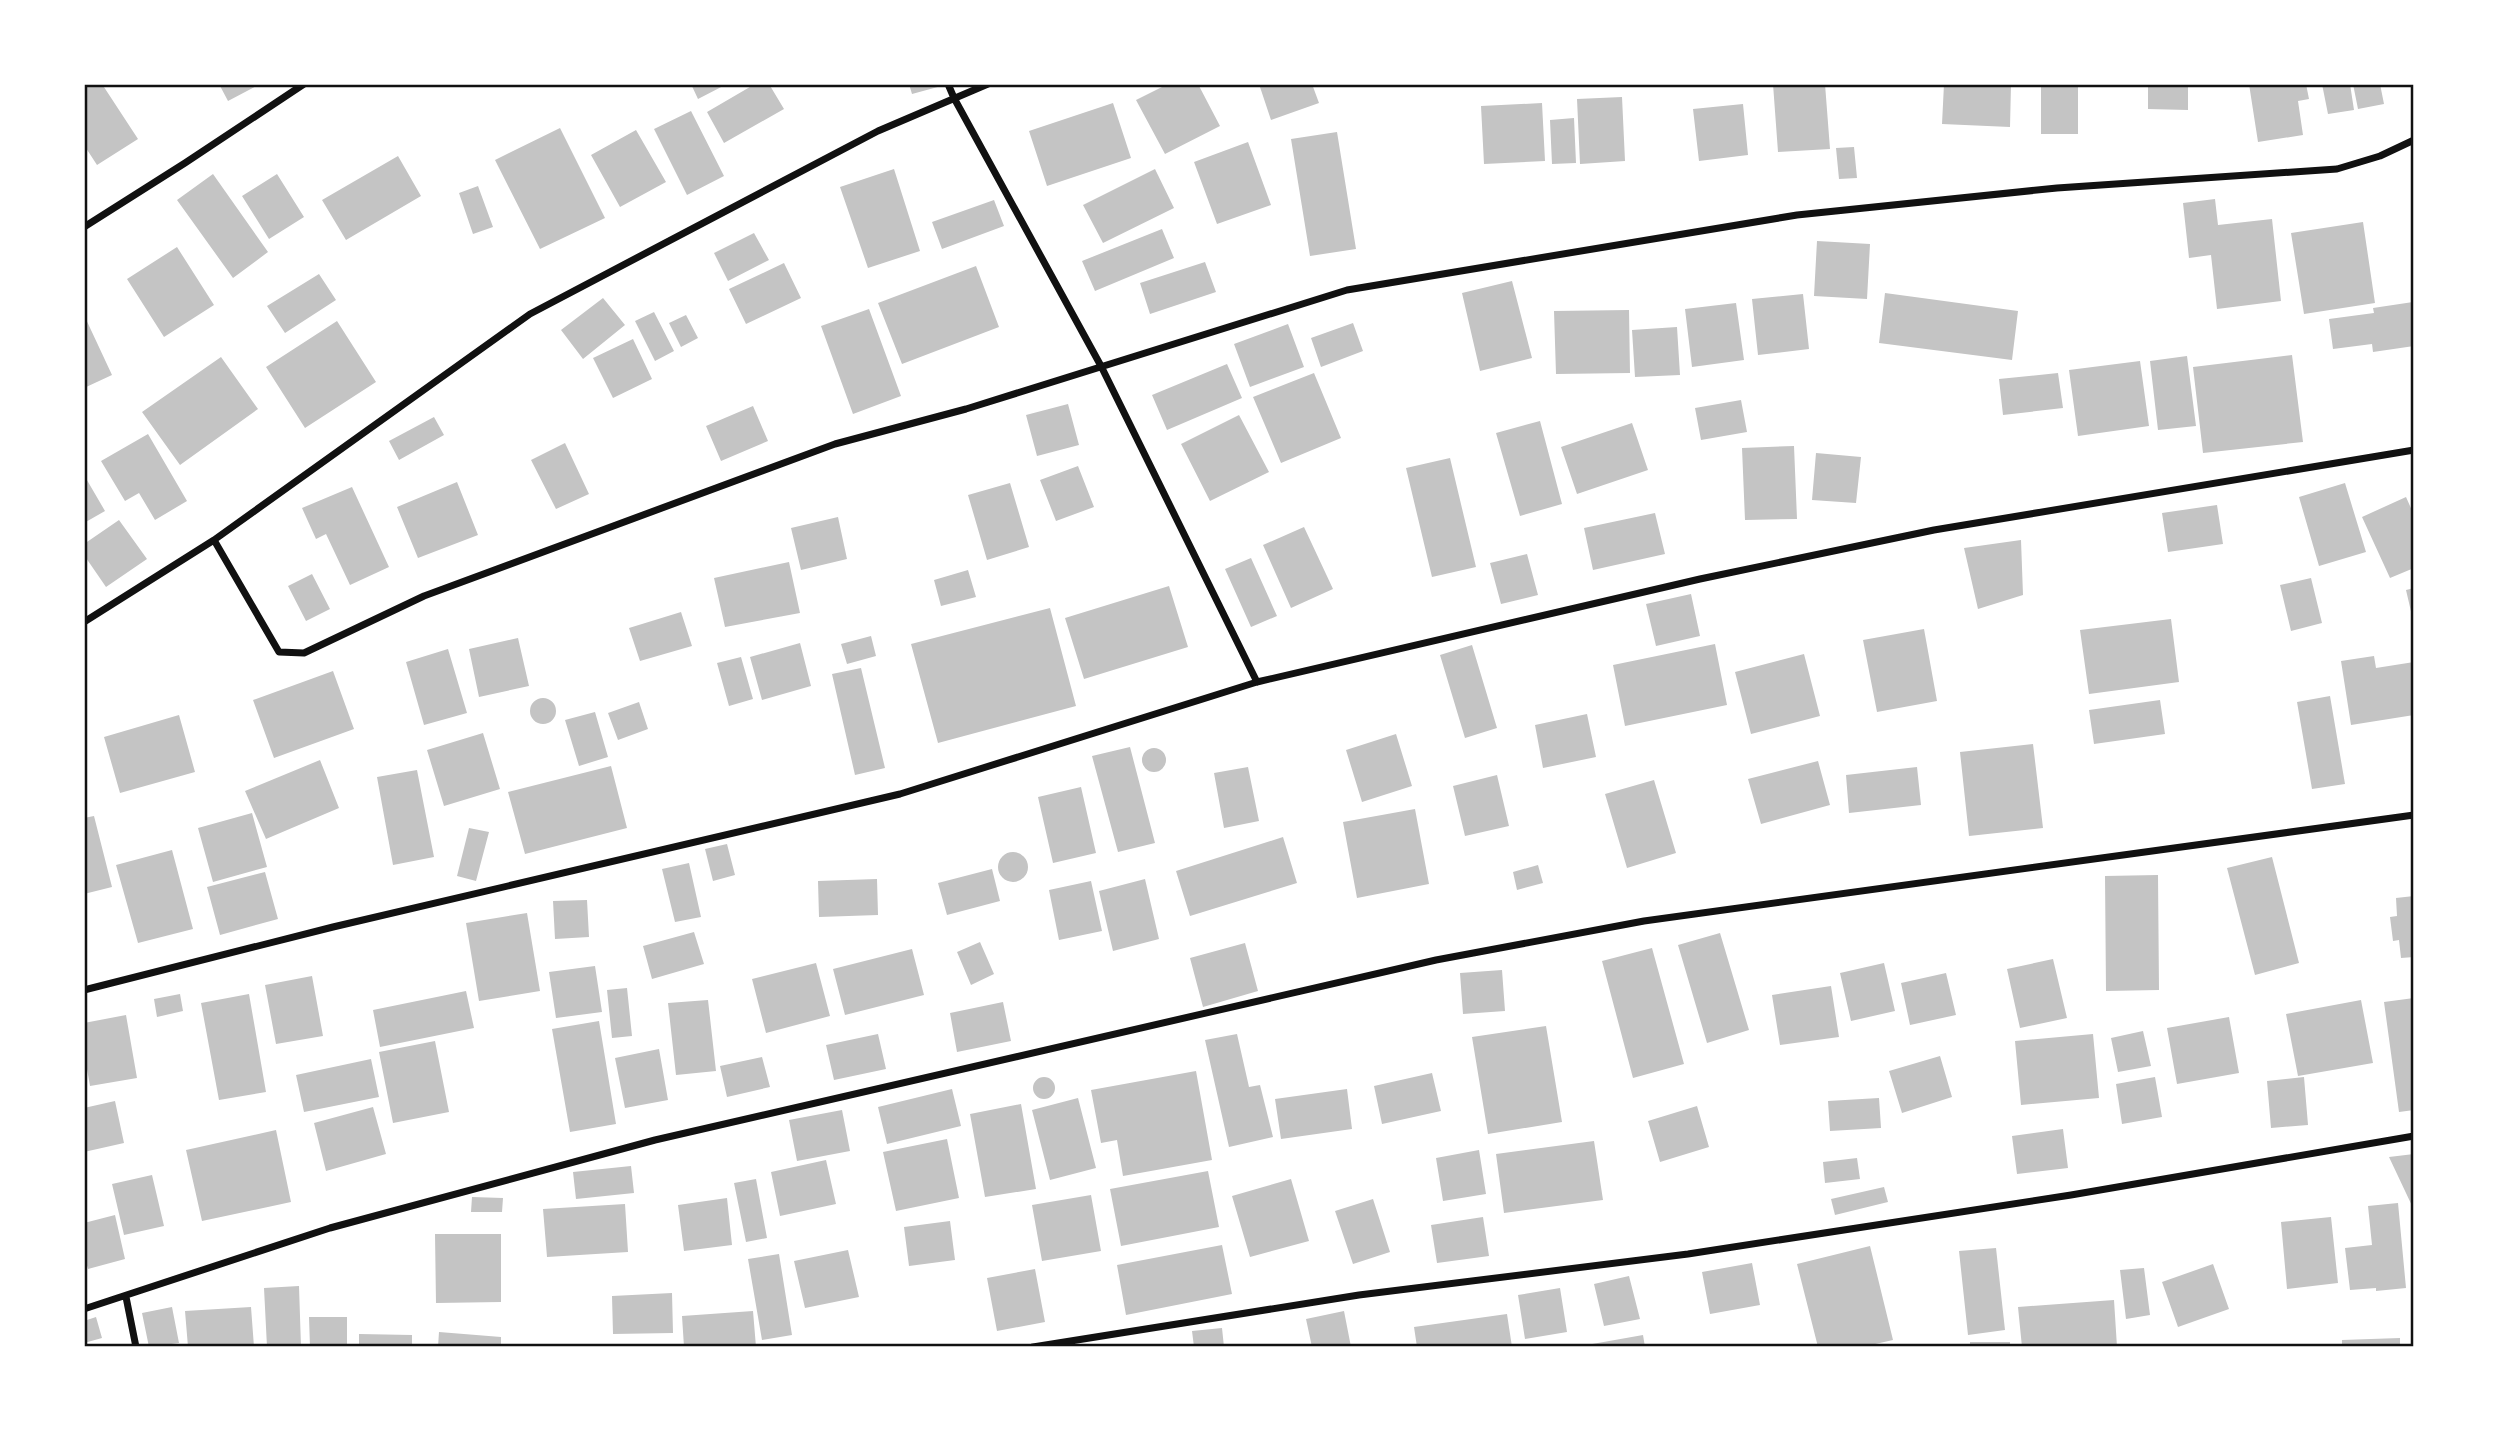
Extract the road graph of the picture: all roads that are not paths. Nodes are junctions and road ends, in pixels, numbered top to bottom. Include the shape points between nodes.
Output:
1 (304, 84) edge
2 (948, 84) edge
3 (988, 84) edge
4 (954, 98) junction
5 (2414, 140) edge
6 (84, 227) edge
7 (1101, 366) junction
8 (2414, 450) edge
9 (214, 540) junction
10 (84, 622) edge
11 (1257, 682) junction
12 (2414, 815) edge
13 (84, 990) edge
14 (2414, 1136) edge
15 (126, 1297) junction
16 (84, 1309) edge
17 (136, 1347) edge
18 (1033, 1347) edge

1 - 6 street
2 - 4 street
3 - 4 street
4 - 7 street
4 - 9 street via 878,131 530,314
5 - 7 street via 2337,169 2057,188 1797,215 1347,290
7 - 9 street via 835,444 424,596 304,653 279,652
7 - 11 street
8 - 11 street via 1934,530
9 - 10 street
11 - 13 street via 901,794
12 - 15 street via 1644,921 1436,960 655,1140 330,1228
14 - 18 street via 1688,1254 1359,1295
15 - 16 street
15 - 17 street

